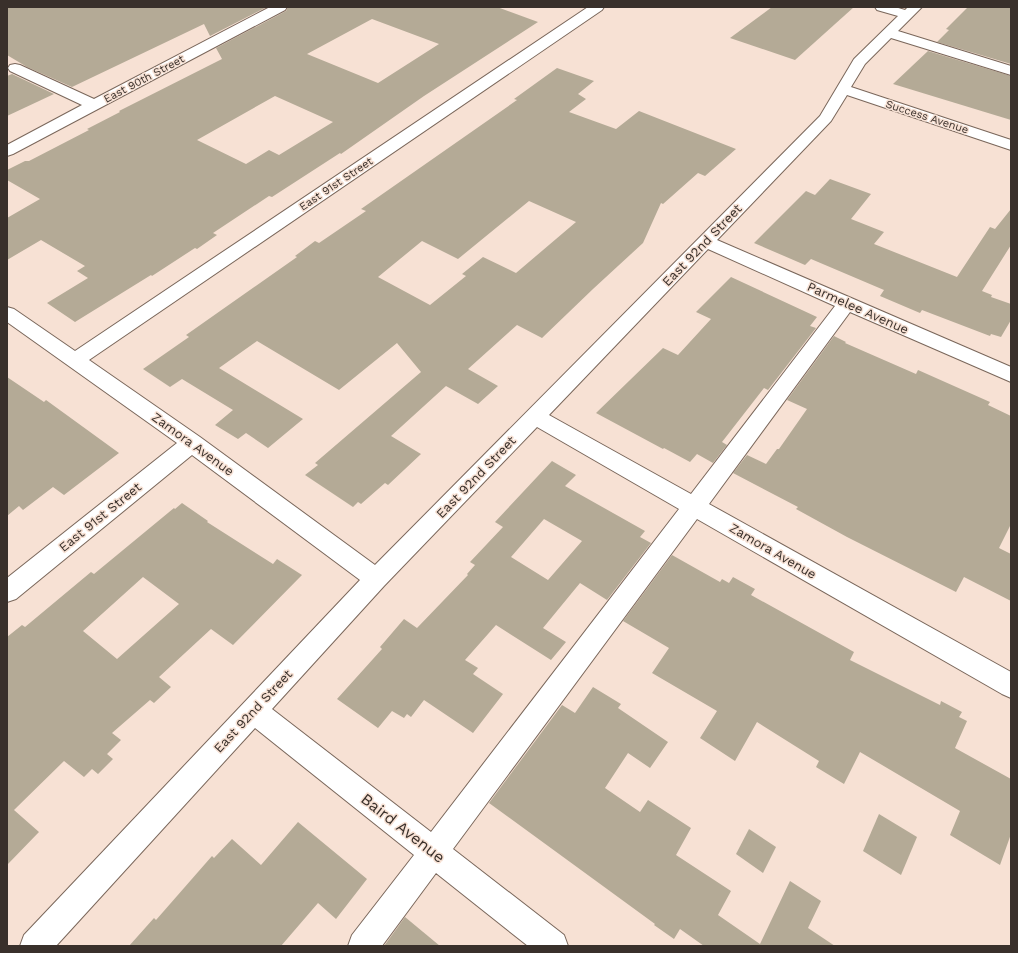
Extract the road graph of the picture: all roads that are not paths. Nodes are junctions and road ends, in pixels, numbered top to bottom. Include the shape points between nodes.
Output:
1 (280, 7) edge
2 (597, 7) edge
3 (882, 7) edge
4 (911, 11) edge
5 (886, 35) junction
6 (945, 56) dead end
7 (15, 68) dead end
8 (1011, 71) edge
9 (842, 89) junction
10 (94, 105) junction
11 (1011, 145) edge
12 (7, 151) edge
13 (706, 242) junction
14 (847, 303) junction
15 (7, 313) edge
16 (75, 360) junction
17 (1011, 375) edge
18 (535, 416) junction
19 (192, 443) junction
20 (693, 506) junction
21 (376, 580) junction
22 (7, 592) edge
23 (1011, 686) edge
24 (254, 711) junction
25 (433, 852) junction
26 (35, 946) edge
27 (362, 946) edge
28 (553, 946) edge

1 - 10 street, East 90th Street
2 - 16 street, East 91st Street
3 - 4 street
4 - 5 street, East 92nd Street
5 - 6 street
5 - 8 street
5 - 9 street, East 92nd Street via 859,62
7 - 10 street
9 - 11 street, Success Avenue
9 - 13 street, East 92nd Street via 826,118
10 - 12 street, East 90th Street
13 - 14 street, Parmelee Avenue
13 - 18 street, East 92nd Street
14 - 17 street, Parmelee Avenue
14 - 20 street
15 - 16 street, Zamora Avenue
16 - 19 street, Zamora Avenue
18 - 20 street, Zamora Avenue
18 - 21 street, East 92nd Street
19 - 21 street, Zamora Avenue
19 - 22 street, East 91st Street
20 - 23 street, Zamora Avenue
20 - 25 street
21 - 24 street, East 92nd Street
24 - 25 street, Baird Avenue
24 - 26 street, East 92nd Street
25 - 27 street
25 - 28 street, Baird Avenue

